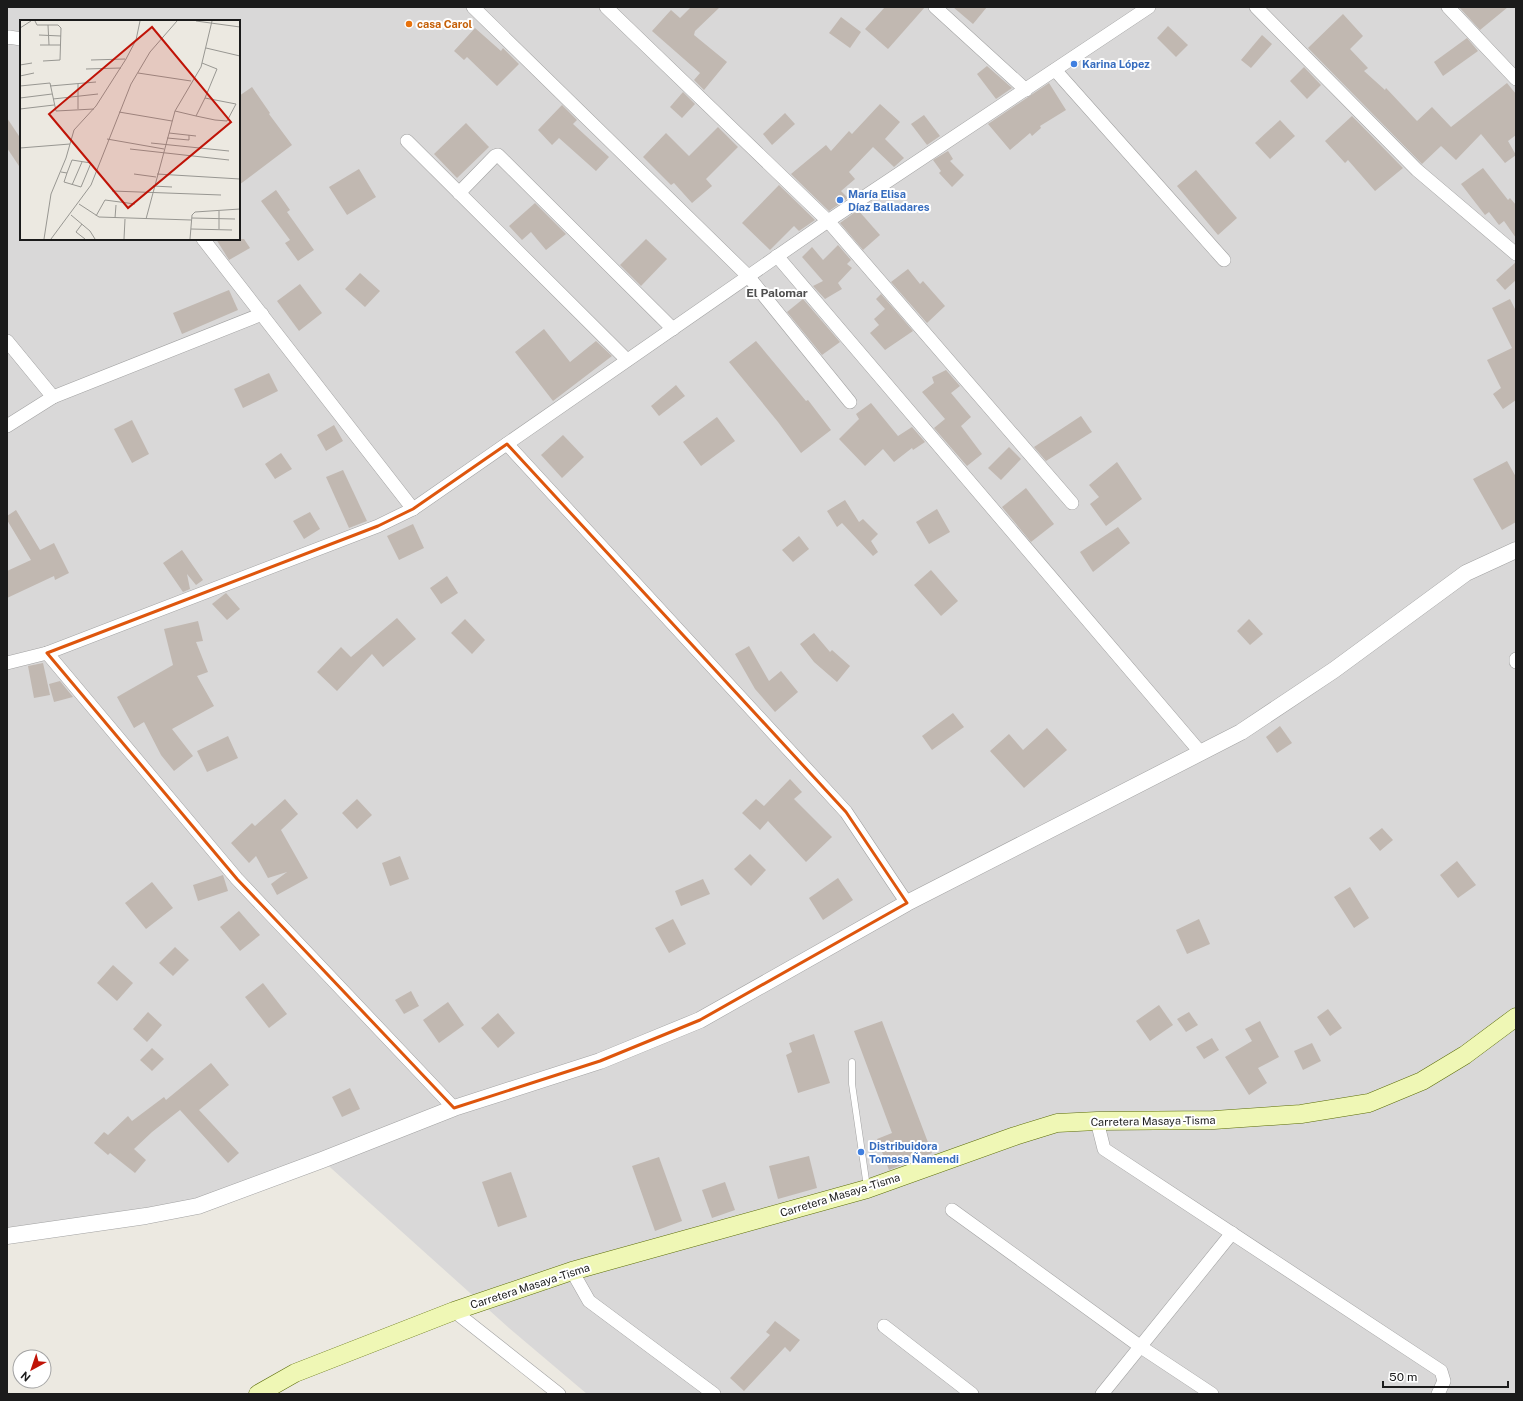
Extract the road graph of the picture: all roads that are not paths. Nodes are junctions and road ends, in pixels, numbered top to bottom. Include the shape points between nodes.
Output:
1 (473, 7) edge
2 (606, 7) edge
3 (935, 7) edge
4 (1256, 7) edge
5 (1448, 7) edge
6 (1143, 9) edge
7 (7, 38) edge
8 (20, 39) edge
9 (1055, 70) junction
10 (1516, 79) edge
11 (1026, 90) junction
12 (408, 141) dead end
13 (459, 193) junction
14 (828, 221) junction
15 (204, 240) edge
16 (1516, 254) edge
17 (777, 256) junction
18 (1224, 260) dead end
19 (748, 276) junction
20 (262, 314) junction
21 (673, 328) junction
22 (7, 341) edge
23 (627, 360) junction
24 (54, 397) junction
25 (850, 402) dead end
26 (7, 426) edge
27 (507, 444) junction
28 (1072, 503) dead end
29 (413, 509) junction
30 (1516, 550) edge
31 (47, 653) junction
32 (1516, 659) edge
33 (1516, 662) edge
34 (7, 663) edge
35 (1201, 753) junction
36 (908, 903) junction
37 (1516, 1017) edge
38 (852, 1062) dead end
39 (454, 1108) junction
40 (1097, 1121) junction
41 (867, 1189) junction
42 (952, 1210) dead end
43 (1232, 1233) junction
44 (7, 1236) edge
45 (572, 1272) junction
46 (454, 1311) junction
47 (884, 1326) dead end
48 (1141, 1347) junction
49 (258, 1394) edge
50 (559, 1394) edge
51 (714, 1394) edge
52 (972, 1394) edge
53 (1102, 1394) edge
54 (1212, 1394) edge
55 (1438, 1394) edge

1 - 19 street
2 - 14 street
3 - 11 street
4 - 16 street via 1417,170
5 - 10 street
6 - 9 street
7 - 8 street
9 - 11 street
9 - 18 street
11 - 14 street
12 - 13 street
13 - 21 street via 498,155
13 - 23 street
14 - 17 street
14 - 28 street
15 - 20 street
17 - 19 street
17 - 35 street
19 - 21 street
19 - 25 street
20 - 24 street
20 - 29 street
21 - 23 street
22 - 24 street
23 - 27 street
24 - 26 street
27 - 29 street
27 - 36 street via 846,812
29 - 31 street via 378,526
30 - 35 street via 1466,573 1334,670 1241,732
31 - 34 street
31 - 39 street via 237,879
32 - 33 street
35 - 36 street
36 - 39 street via 700,1020 600,1061
37 - 40 main road, Carretera Masaya -Tisma via 1465,1055 1422,1081 1369,1103 1301,1114 1214,1120
38 - 41 lane via 852,1084
39 - 44 street via 198,1206
40 - 41 main road, Carretera Masaya -Tisma via 1057,1123
40 - 43 street via 1104,1149
41 - 45 main road, Carretera Masaya -Tisma
42 - 48 street
43 - 48 street
43 - 55 street via 1441,1371 1444,1381
45 - 46 main road, Carretera Masaya -Tisma
45 - 51 street via 589,1301
46 - 49 main road, Carretera Masaya -Tisma via 295,1373
46 - 50 street
47 - 52 street
48 - 53 street
48 - 54 street

